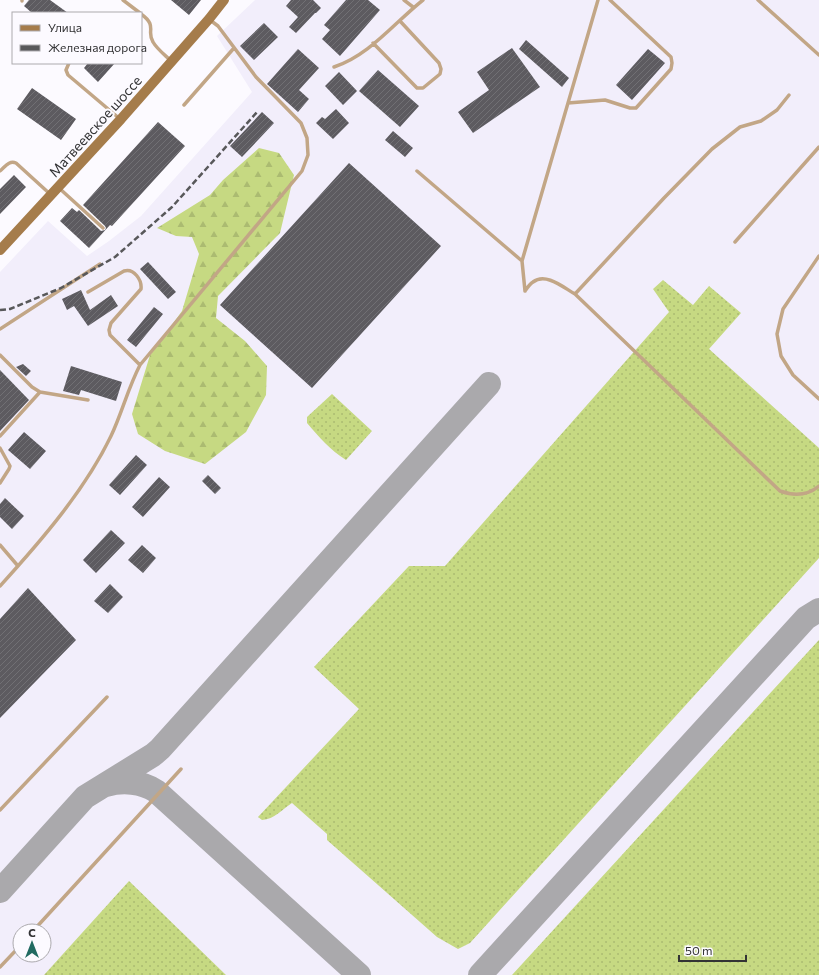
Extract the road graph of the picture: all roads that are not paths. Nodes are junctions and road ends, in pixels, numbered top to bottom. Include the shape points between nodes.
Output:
1 (123, 0) edge
2 (224, 0) edge
3 (404, 0) edge
4 (423, 0) edge
5 (598, 0) edge
6 (610, 0) edge
7 (758, 0) edge
8 (413, 7) junction
9 (140, 12) edge
10 (142, 14) edge
11 (209, 19) junction
12 (400, 21) junction
13 (373, 43) junction
14 (234, 48) junction
15 (819, 55) edge
16 (172, 62) junction
17 (69, 64) edge
18 (334, 67) dead end
19 (789, 95) dead end
20 (568, 103) junction
21 (184, 105) dead end
22 (121, 119) junction
23 (819, 147) edge
24 (0, 171) edge
25 (417, 171) dead end
26 (54, 191) junction
27 (102, 228) dead end
28 (735, 242) dead end
29 (0, 250) edge
30 (819, 256) edge
31 (522, 261) junction
32 (100, 264) dead end
33 (88, 292) dead end
34 (575, 294) junction
35 (0, 328) edge
36 (0, 355) edge
37 (140, 365) junction
38 (40, 392) junction
39 (819, 399) edge
40 (88, 400) dead end
41 (0, 436) edge
42 (0, 448) edge
43 (0, 483) edge
44 (819, 486) edge
45 (0, 545) edge
46 (18, 566) junction
47 (0, 586) edge
48 (107, 697) dead end
49 (181, 769) dead end
50 (0, 810) edge
51 (40, 923) edge
52 (12, 955) edge
53 (0, 968) edge

1 - 9 lane
2 - 11 main road, Матвеевское шоссе
3 - 8 lane
4 - 8 lane
5 - 20 lane
6 - 20 lane via 671,57 671,69 636,108 605,100
7 - 15 lane
8 - 12 lane
10 - 16 lane via 150,23 153,42
11 - 14 lane via 218,26
11 - 16 main road, Матвеевское шоссе
12 - 13 lane
12 - 13 lane via 439,63 440,74 423,88 417,88
13 - 18 lane via 346,64
14 - 21 lane
14 - 37 lane via 256,77 301,123 307,138 308,155 302,171
16 - 22 main road, Матвеевское шоссе
17 - 22 lane via 66,70 68,75
19 - 34 lane via 778,110 761,121 740,127 712,149
20 - 31 lane
22 - 26 main road, Матвеевское шоссе
23 - 28 lane
24 - 26 lane via 14,162
25 - 31 lane
26 - 27 lane
26 - 29 main road, Матвеевское шоссе
30 - 39 lane via 783,309 777,334 781,356 793,375
31 - 34 lane via 524,291 538,279 548,279
32 - 35 lane
33 - 37 lane via 129,270 134,272 142,283 141,289 111,323 109,330 110,335
34 - 44 lane via 780,491 790,495 806,494
36 - 38 lane
37 - 46 lane via 131,381 111,436 89,475
38 - 40 lane
38 - 41 lane
42 - 43 lane via 10,466
45 - 46 lane
46 - 47 lane
48 - 50 lane
49 - 51 lane
52 - 53 lane

